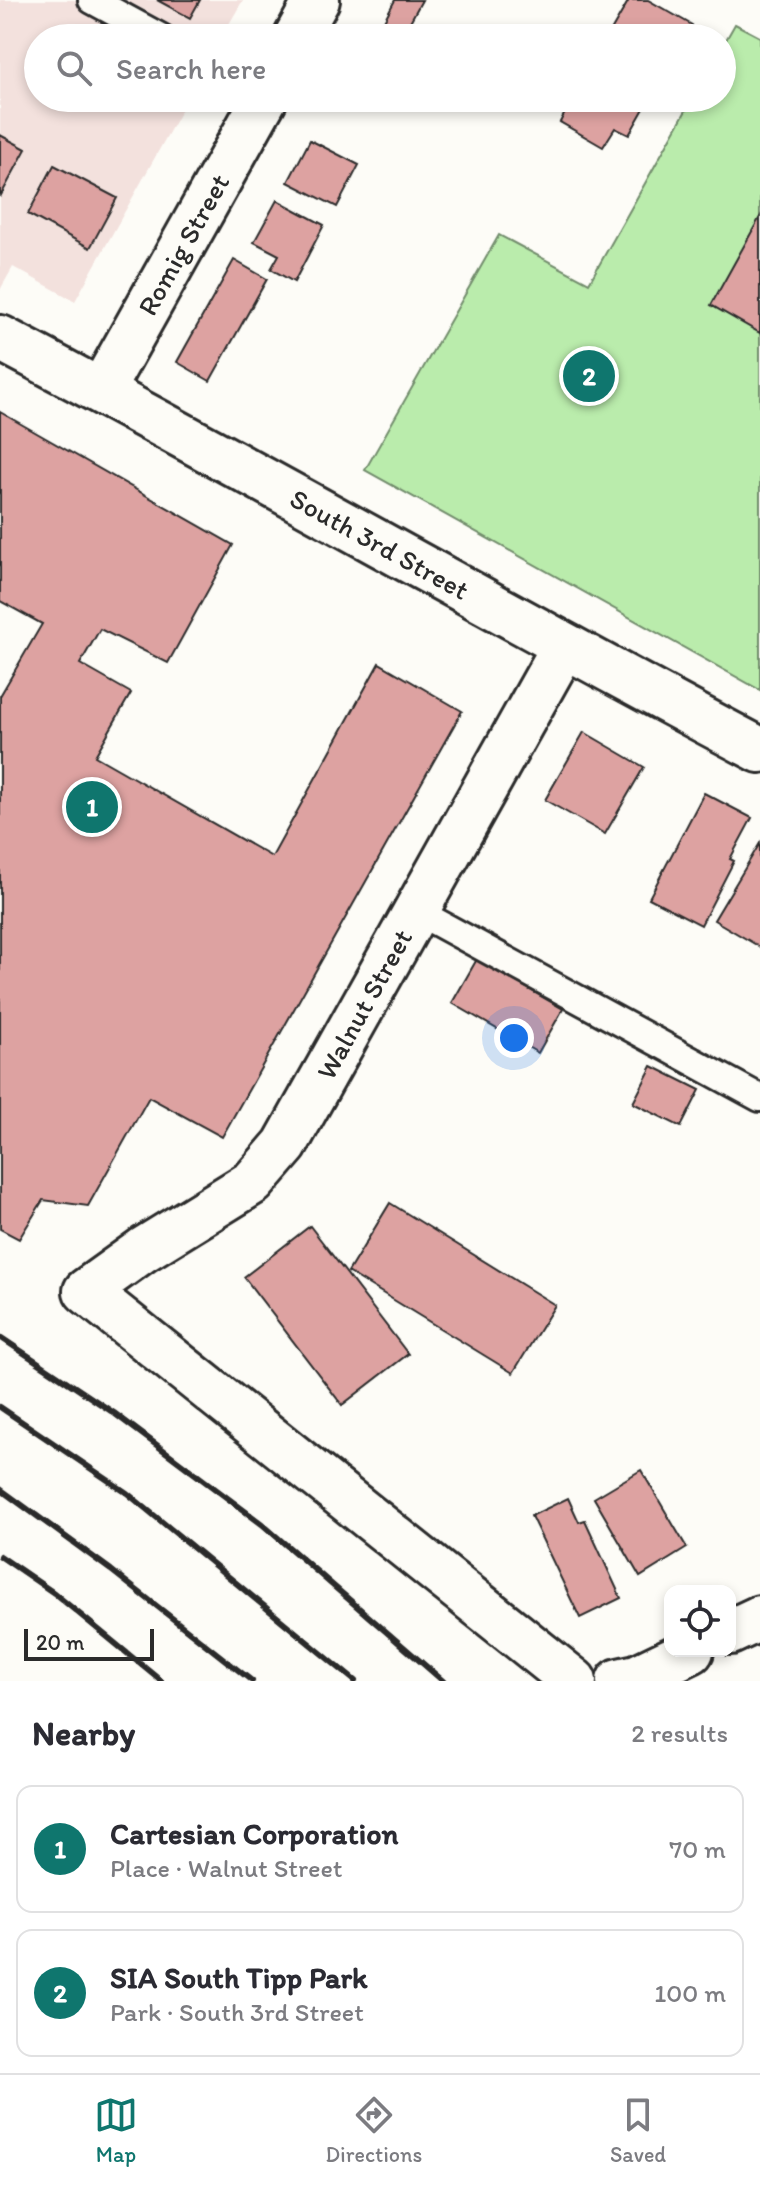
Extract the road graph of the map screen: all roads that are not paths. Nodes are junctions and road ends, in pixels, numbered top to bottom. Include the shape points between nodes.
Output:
1 (92, 0) edge
2 (317, 0) edge
3 (136, 24) edge
4 (304, 24) edge
5 (257, 112) edge
6 (0, 338) edge
7 (101, 391) junction
8 (564, 647) junction
9 (760, 750) edge
10 (416, 911) junction
11 (760, 1098) edge
12 (760, 1618) edge
13 (736, 1629) edge
14 (679, 1657) edge
15 (574, 1681) edge
16 (619, 1681) edge

1 - 3 lane
2 - 4 street
5 - 7 street, Romig Street
6 - 7 street, South 3rd Street
7 - 8 street, South 3rd Street
8 - 9 street, South 3rd Street
8 - 10 street, Walnut Street
10 - 11 lane
10 - 15 street, Walnut Street via 285,1145 253,1182 86,1291
12 - 13 street
14 - 16 street

